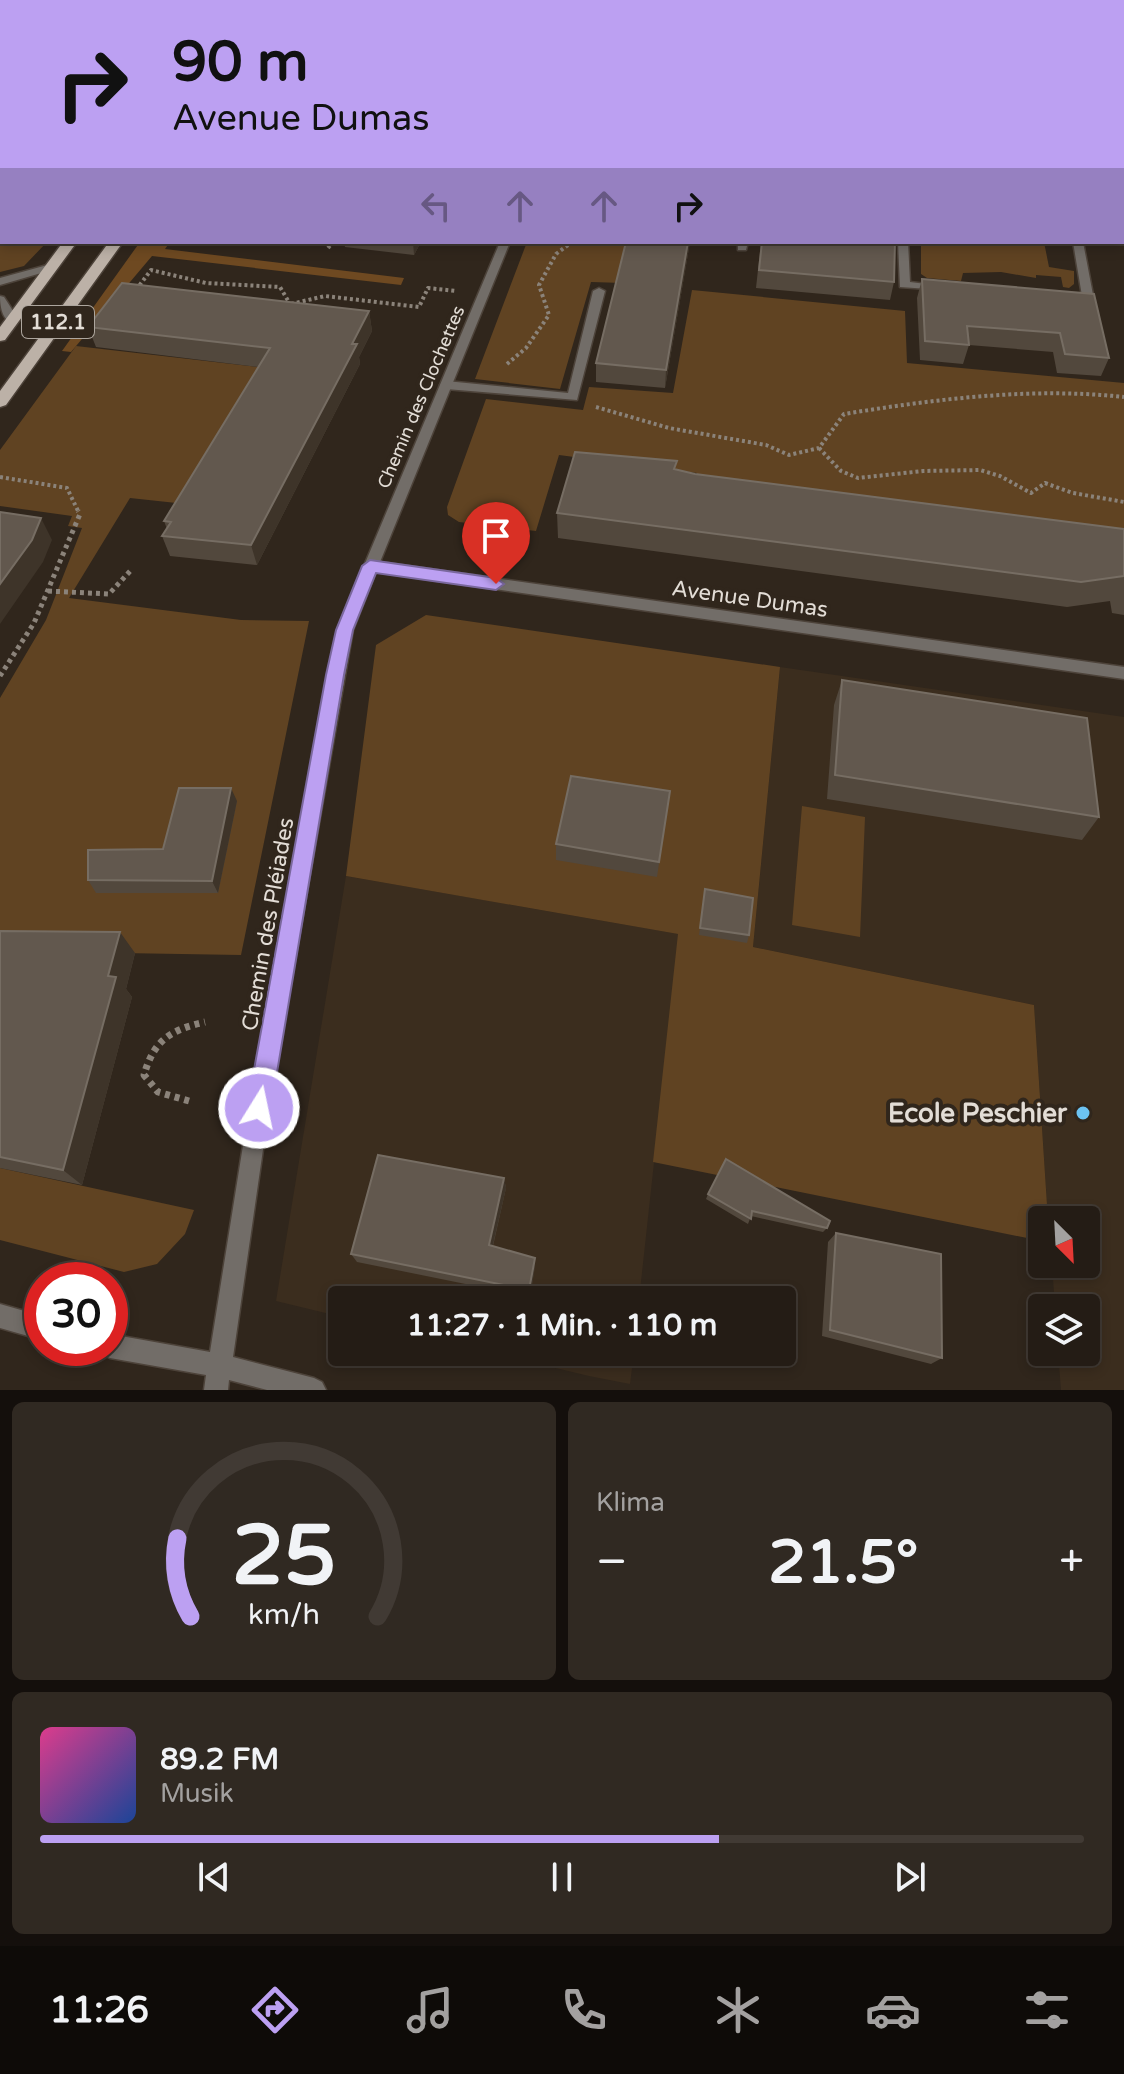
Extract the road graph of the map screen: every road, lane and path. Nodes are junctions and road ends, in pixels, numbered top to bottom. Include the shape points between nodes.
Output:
1 (68, 244) edge
2 (115, 244) edge
3 (331, 244) edge
4 (504, 244) edge
5 (569, 244) edge
6 (903, 244) edge
7 (1078, 244) edge
8 (328, 248) dead end
9 (51, 267) junction
10 (0, 282) edge
11 (950, 289) edge
12 (599, 291) dead end
13 (152, 292) edge
14 (461, 292) dead end
15 (1058, 298) edge
16 (0, 299) edge
17 (290, 304) junction
18 (278, 307) edge
19 (13, 320) junction
20 (0, 337) edge
21 (446, 385) junction
22 (478, 388) junction
23 (573, 397) junction
24 (1124, 397) edge
25 (0, 402) edge
26 (819, 448) junction
27 (0, 477) edge
28 (1124, 502) edge
29 (370, 566) junction
30 (132, 569) dead end
31 (48, 591) junction
32 (1124, 673) edge
33 (0, 676) edge
34 (205, 1022) dead end
35 (189, 1101) dead end
36 (0, 1316) edge
37 (24, 1323) edge
38 (128, 1349) edge
39 (220, 1366) junction
40 (216, 1390) edge
41 (314, 1390) edge

1 - 9 main road, 112.1
2 - 25 main road, 112.1
3 - 8 path
4 - 21 street, Chemin des Clochettes
5 - 22 path via 556,254 539,285 549,315 526,348
6 - 11 street via 904,285
7 - 15 street via 1088,300
9 - 10 street
9 - 19 main road, 112.1
12 - 23 street
13 - 17 path via 136,291 151,270 206,283 280,287
14 - 17 path via 428,288 419,307 325,296
16 - 19 street
17 - 18 path
19 - 20 main road, 112.1
21 - 22 street
21 - 29 street, Chemin des Clochettes
22 - 23 street
23 - 26 path via 627,417 766,445 789,455
24 - 26 path via 1069,391 844,414
26 - 28 path via 837,470 858,480 905,472 983,470 1031,493 1045,483
27 - 31 path via 67,488 80,514
29 - 32 street, Avenue Dumas
29 - 39 street, Chemin des Pléiades via 345,630 335,675
30 - 31 path via 109,594
31 - 33 path
34 - 35 path via 171,1029 149,1054 144,1075 158,1092
36 - 37 street
38 - 39 street
39 - 40 street, Chemin des Pléiades
39 - 41 street

